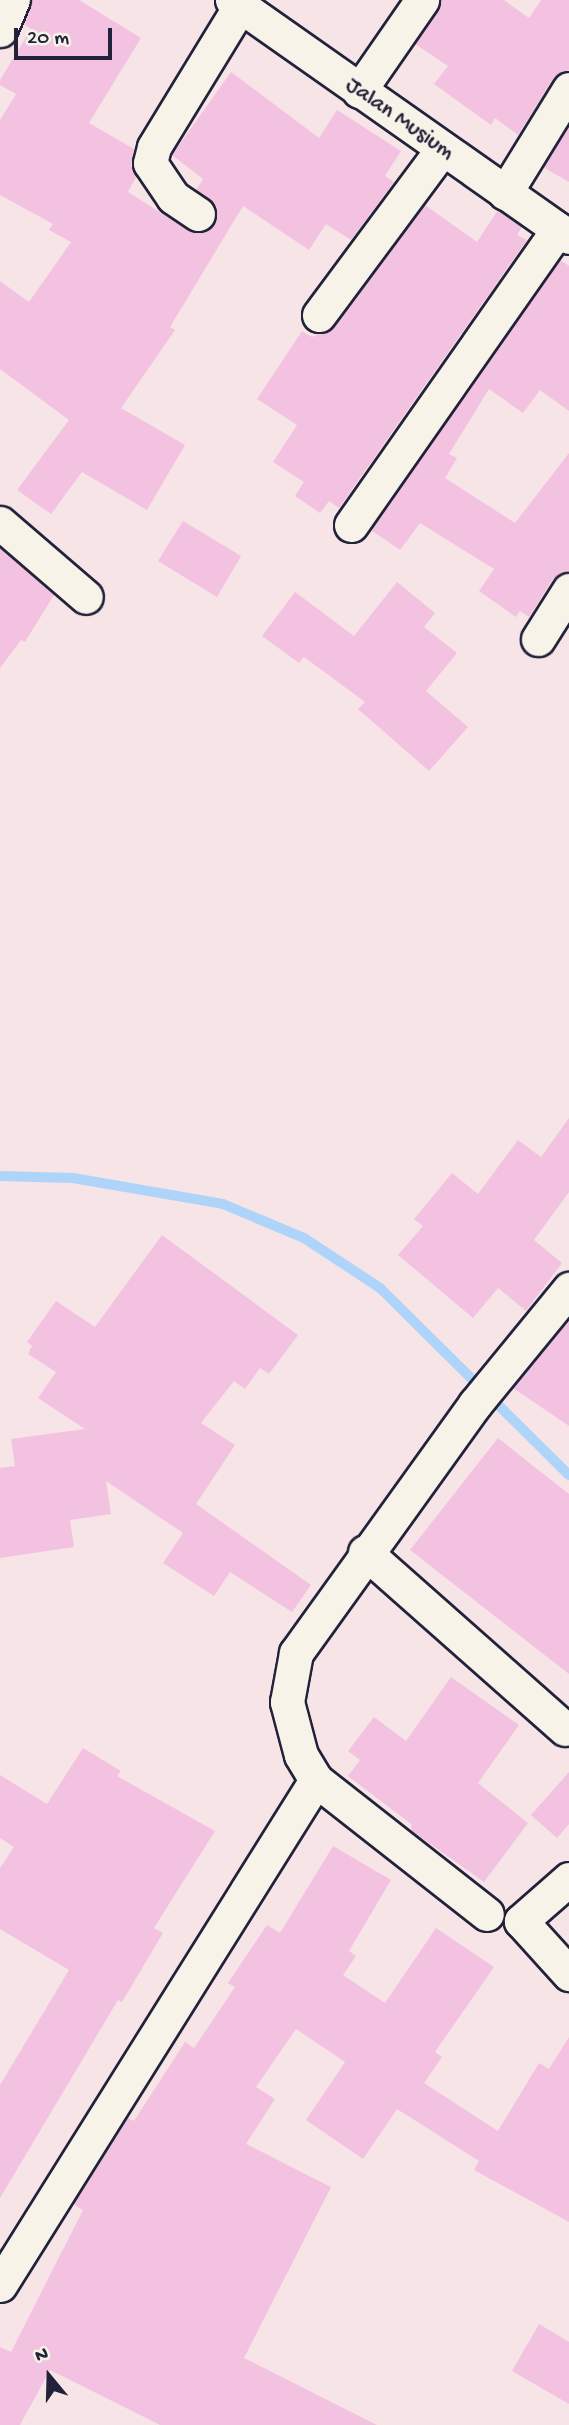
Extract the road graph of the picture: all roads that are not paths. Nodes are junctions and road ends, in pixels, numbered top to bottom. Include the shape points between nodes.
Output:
1 (13, 0) edge
2 (422, 0) edge
3 (236, 3) edge
4 (0, 30) edge
5 (569, 89) edge
6 (359, 91) junction
7 (442, 151) junction
8 (505, 192) junction
9 (198, 214) dead end
10 (563, 233) edge
11 (318, 315) dead end
12 (0, 523) edge
13 (351, 525) dead end
14 (569, 590) edge
15 (86, 597) dead end
16 (538, 639) dead end
17 (569, 1289) edge
18 (366, 1552) junction
19 (565, 1729) dead end
20 (316, 1780) junction
21 (569, 1879) edge
22 (487, 1914) dead end
23 (569, 1974) edge
24 (0, 2285) edge

1 - 4 street
2 - 6 street
3 - 6 street, Jalan Musium
3 - 9 street via 154,147 150,163 173,197
5 - 8 street
6 - 7 street, Jalan Musium
7 - 8 street, Jalan Musium
7 - 11 street
8 - 10 street, Jalan Musium
10 - 13 street
12 - 15 street
14 - 16 street
17 - 18 street via 507,1362
18 - 19 street
18 - 20 street via 296,1653 287,1702 300,1755
20 - 22 street
20 - 24 street
21 - 23 street via 521,1921

